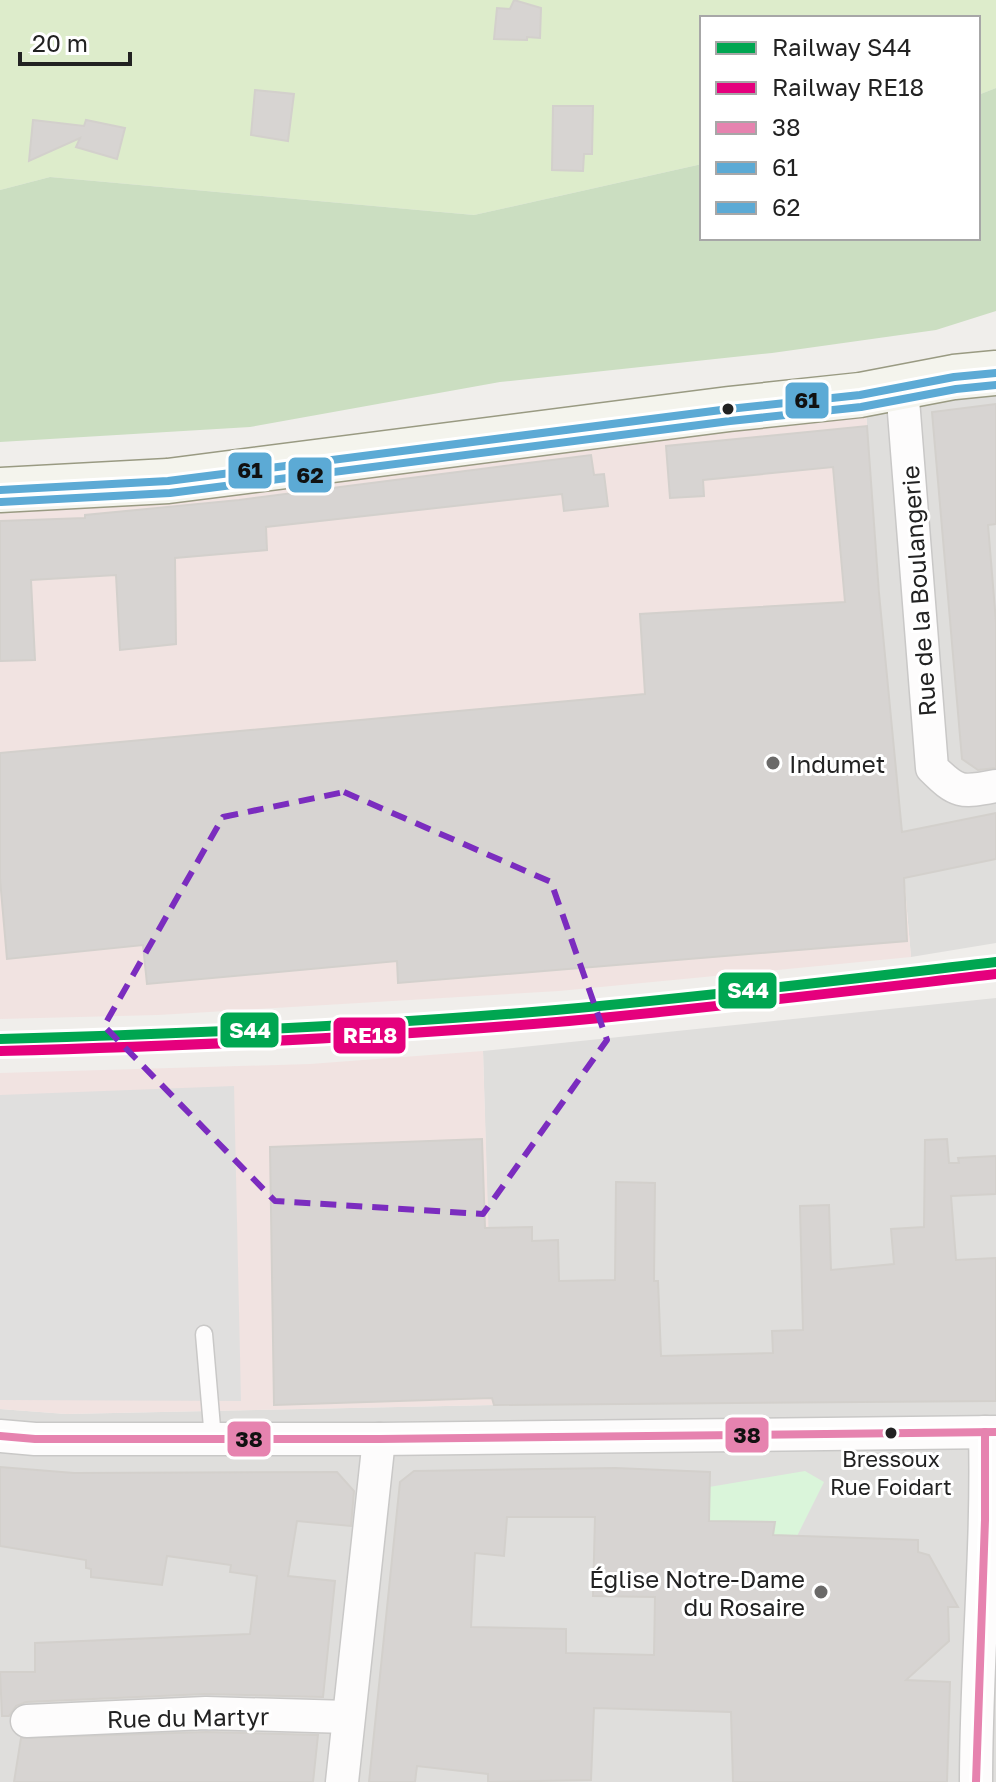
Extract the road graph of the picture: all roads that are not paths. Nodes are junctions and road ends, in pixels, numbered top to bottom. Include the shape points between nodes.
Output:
1 (996, 373) edge
2 (902, 387) junction
3 (0, 490) edge
4 (996, 786) edge
5 (204, 1334) dead end
6 (991, 1432) edge
7 (0, 1436) edge
8 (213, 1439) junction
9 (379, 1439) junction
10 (986, 1701) edge
11 (348, 1717) junction
12 (27, 1721) dead end
13 (342, 1782) edge
14 (976, 1782) edge

1 - 2 main road
2 - 3 main road via 168,481
2 - 4 street, Rue de la Boulangerie via 932,768 950,786 970,791
5 - 8 lane
6 - 9 street
6 - 10 street via 986,1484
7 - 8 street
8 - 9 street
9 - 11 street
10 - 14 street
11 - 12 street, Rue du Martyr via 206,1713
11 - 13 street

